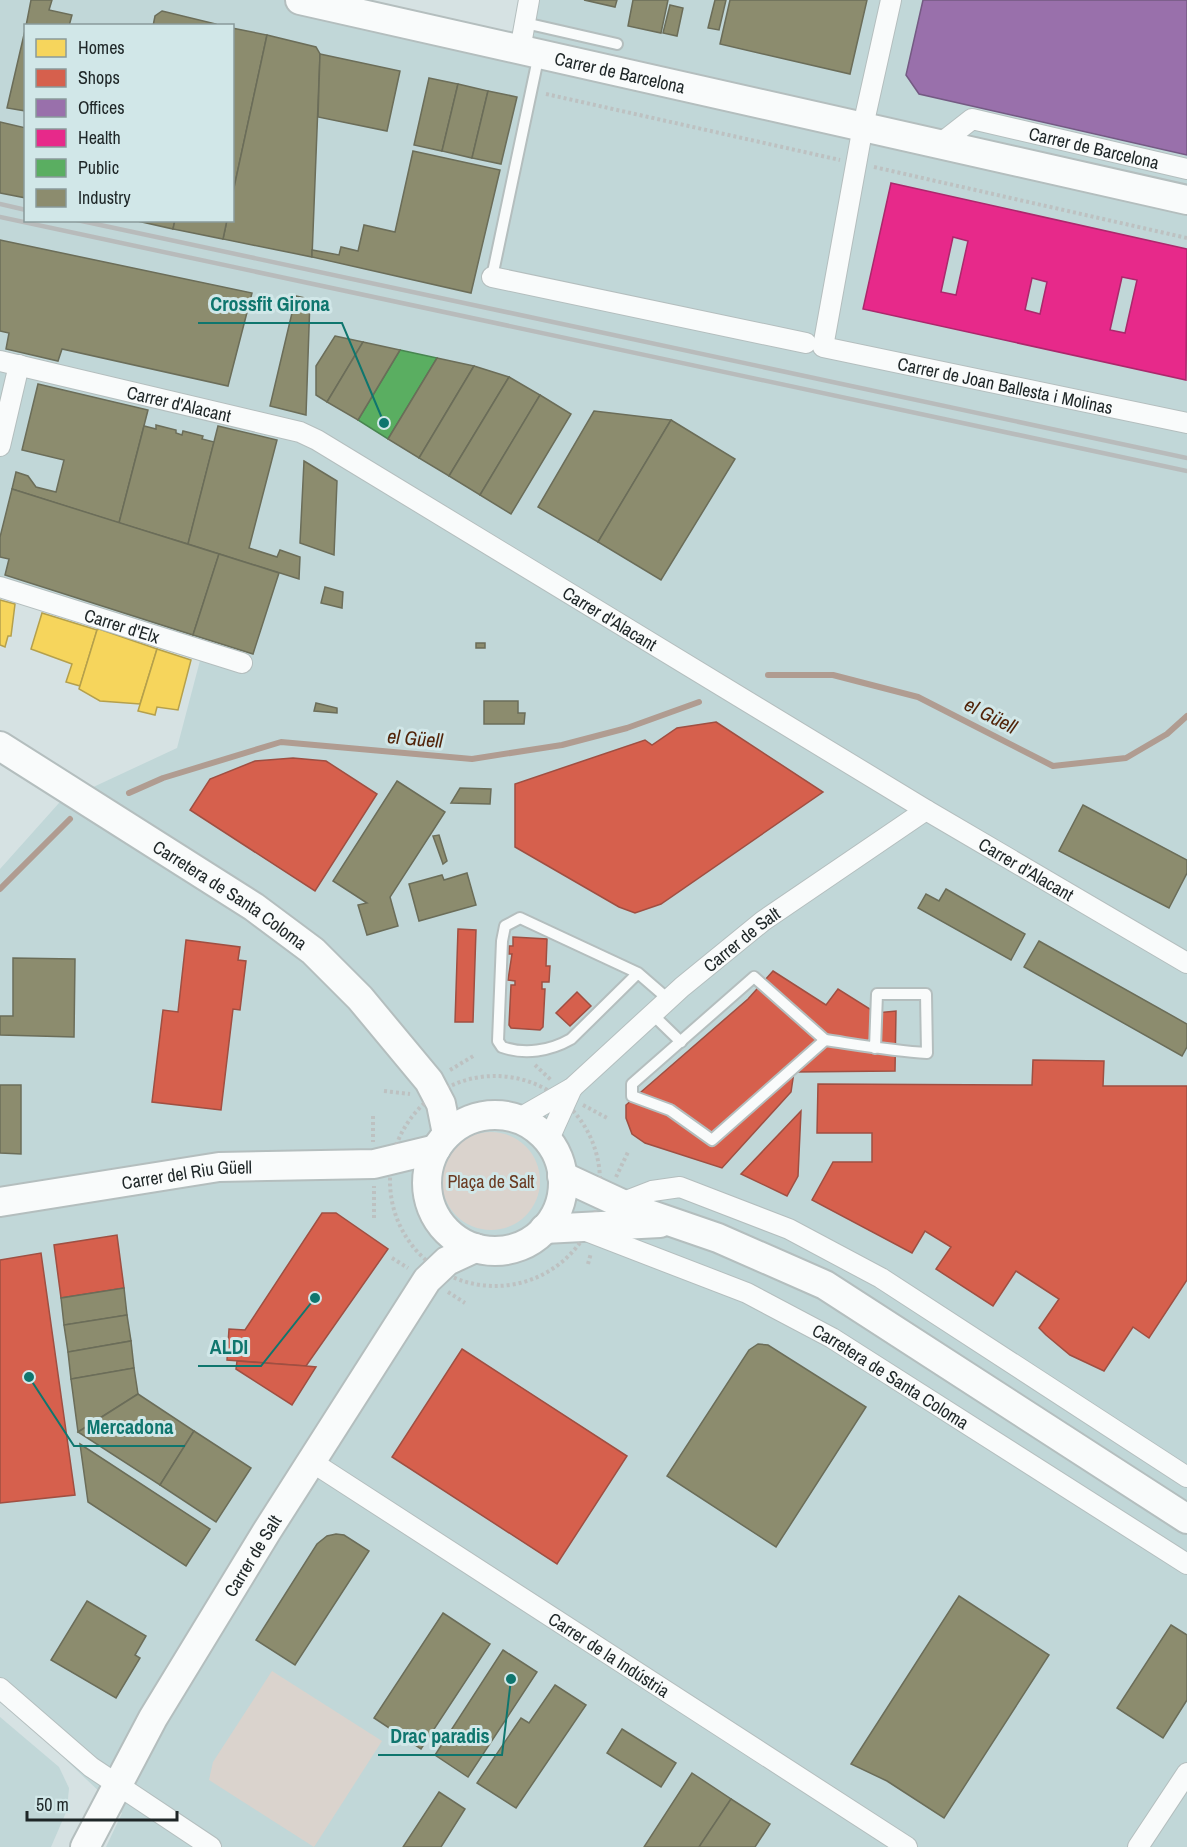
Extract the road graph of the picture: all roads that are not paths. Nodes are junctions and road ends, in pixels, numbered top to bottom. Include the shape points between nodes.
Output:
1 (300, 0) edge
2 (529, 0) edge
3 (891, 0) edge
4 (528, 42) junction
5 (617, 44) dead end
6 (863, 126) junction
7 (940, 144) junction
8 (1187, 169) edge
9 (1187, 200) edge
10 (492, 277) joint
11 (814, 345) junction
12 (10, 363) edge
13 (1187, 423) edge
14 (0, 446) edge
15 (0, 587) edge
16 (242, 663) dead end
17 (0, 746) edge
18 (926, 810) junction
19 (1187, 963) edge
20 (638, 973) junction
21 (668, 999) junction
22 (652, 1014) junction
23 (825, 1040) junction
24 (681, 1042) junction
25 (875, 1048) junction
26 (572, 1088) junction
27 (428, 1091) junction
28 (475, 1118) junction
29 (518, 1119) junction
30 (549, 1141) junction
31 (442, 1142) junction
32 (374, 1164) junction
33 (562, 1176) junction
34 (428, 1192) junction
35 (0, 1202) edge
36 (621, 1203) junction
37 (440, 1222) junction
38 (668, 1222) junction
39 (573, 1226) junction
40 (544, 1229) junction
41 (475, 1248) junction
42 (433, 1273) junction
43 (312, 1462) junction
44 (1187, 1477) edge
45 (1187, 1520) edge
46 (1187, 1564) edge
47 (0, 1688) edge
48 (1187, 1773) edge
49 (117, 1782) junction
50 (85, 1847) edge
51 (211, 1847) edge
52 (907, 1847) edge
53 (1137, 1847) edge

1 - 4 street, Carrer de Barcelona
2 - 4 street
3 - 6 street
4 - 5 lane
4 - 6 street, Carrer de Barcelona
4 - 10 lane
6 - 7 street, Carrer de Barcelona
6 - 11 street
7 - 8 street, Carrer de Barcelona via 972,119
7 - 9 street, Carrer de Barcelona
10 - 11 street, Carrer de Joan Ballesta i Molinas
11 - 13 street, Carrer de Joan Ballesta i Molinas
12 - 14 street
12 - 18 street, Carrer d'Alacant via 289,429 317,440
15 - 16 street, Carrer d'Elx
17 - 27 street, Carretera de Santa Coloma via 254,907 313,951 360,998
18 - 19 street, Carrer d'Alacant
18 - 21 street, Carrer de Salt via 763,921
20 - 20 lane via 520,918 505,926 503,933 498,1041 513,1051 561,1045
20 - 21 lane
21 - 22 street, Carrer de Salt
22 - 24 lane
22 - 26 street, Carrer de Salt
23 - 24 lane via 754,976
23 - 24 lane via 712,1140 670,1110 634,1098 632,1084
23 - 25 lane
25 - 25 lane via 927,1053 926,994 878,993
26 - 29 street, Carrer de Salt
26 - 30 street, Carrer de Salt
27 - 28 street, Carretera de Santa Coloma
27 - 31 street, Carretera de Santa Coloma via 441,1104
28 - 29 street via 493,1115
28 - 31 street
29 - 30 street
30 - 33 street
31 - 32 street, Carrer del Riu Güell
31 - 34 street via 428,1173
32 - 34 street, Carrer del Riu Güell
32 - 35 street, Carrer del Riu Güell via 219,1167
33 - 36 street, Carretera de Santa Coloma
33 - 40 street via 560,1202
34 - 37 street
36 - 38 street, Carretera de Santa Coloma
36 - 44 street via 652,1191 680,1187 789,1229 881,1278
37 - 41 street via 453,1236
37 - 42 street, Carrer de Salt
38 - 39 street, Carretera de Santa Coloma
38 - 45 street, Carretera de Santa Coloma via 718,1238 825,1285
39 - 40 street, Carretera de Santa Coloma
39 - 46 street, Carretera de Santa Coloma via 747,1293 832,1338
40 - 41 street via 530,1241 512,1248
41 - 42 street, Carrer de Salt via 447,1261
42 - 43 street, Carrer de Salt
43 - 49 street, Carrer de Salt
43 - 52 street, Carrer de la Indústria
47 - 49 street via 91,1767
48 - 53 street
49 - 50 street, Carrer de Salt
49 - 51 street

